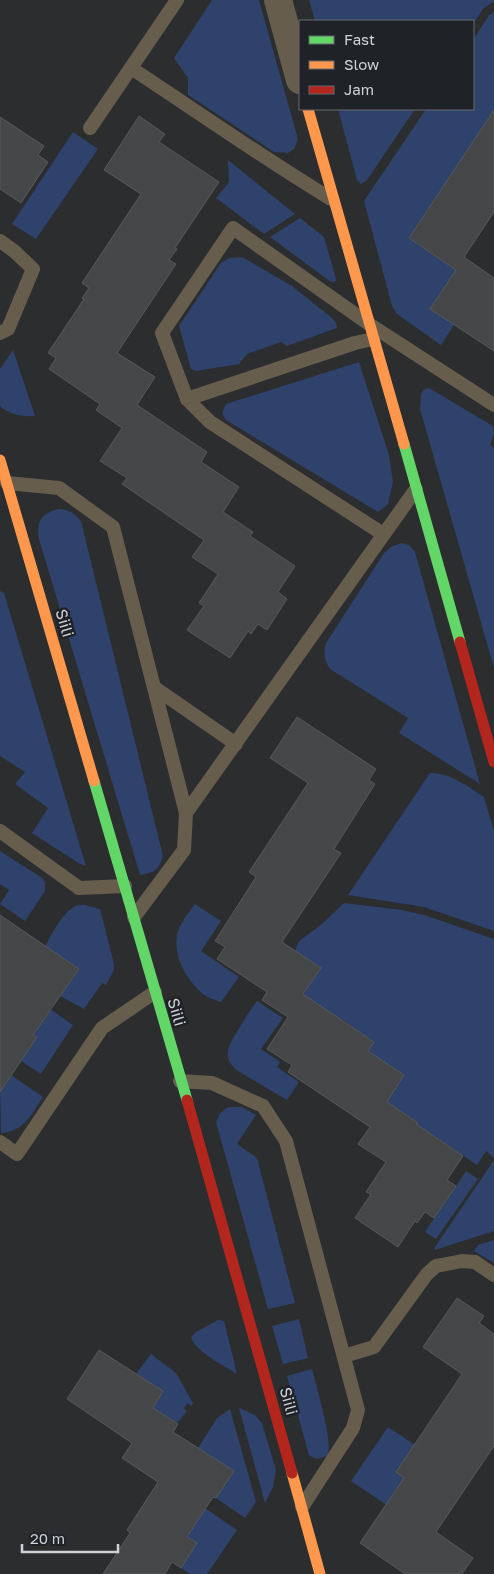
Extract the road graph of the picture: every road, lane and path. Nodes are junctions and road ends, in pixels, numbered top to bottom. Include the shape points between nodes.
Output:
1 (177, 0) edge
2 (278, 0) edge
3 (131, 68) junction
4 (299, 76) edge
5 (308, 110) edge
6 (90, 128) dead end
7 (335, 201) junction
8 (0, 241) edge
9 (369, 324) junction
10 (0, 333) edge
11 (374, 338) junction
12 (187, 399) junction
13 (494, 405) edge
14 (0, 460) edge
15 (7, 483) junction
16 (416, 489) junction
17 (383, 534) junction
18 (155, 688) junction
19 (236, 744) junction
20 (494, 762) edge
21 (186, 813) junction
22 (0, 831) edge
23 (125, 886) junction
24 (134, 917) junction
25 (155, 992) junction
26 (180, 1081) junction
27 (0, 1142) edge
28 (494, 1275) edge
29 (344, 1356) junction
30 (302, 1507) junction
31 (320, 1574) edge

1 - 3 lane
2 - 4 street
3 - 6 lane
3 - 7 lane
5 - 7 street
7 - 9 street
8 - 10 lane via 33,269 8,329
9 - 11 street
9 - 12 lane via 233,228 162,333
9 - 13 lane
11 - 12 lane
11 - 16 street
12 - 17 lane via 210,422
14 - 15 street, Siili
15 - 18 lane via 60,488 113,526
15 - 23 street, Siili
16 - 17 lane
16 - 20 street
17 - 19 lane
18 - 19 lane
18 - 21 lane
19 - 21 lane
21 - 24 lane via 184,850
22 - 23 lane via 79,888
23 - 24 street, Siili
24 - 25 street, Siili
25 - 26 street, Siili
25 - 27 lane via 102,1028 17,1154
26 - 29 lane via 212,1083 263,1106 286,1141
26 - 30 street, Siili
28 - 29 lane via 475,1262 436,1266 374,1347
29 - 30 lane via 358,1410 353,1428
30 - 31 street, Siili

